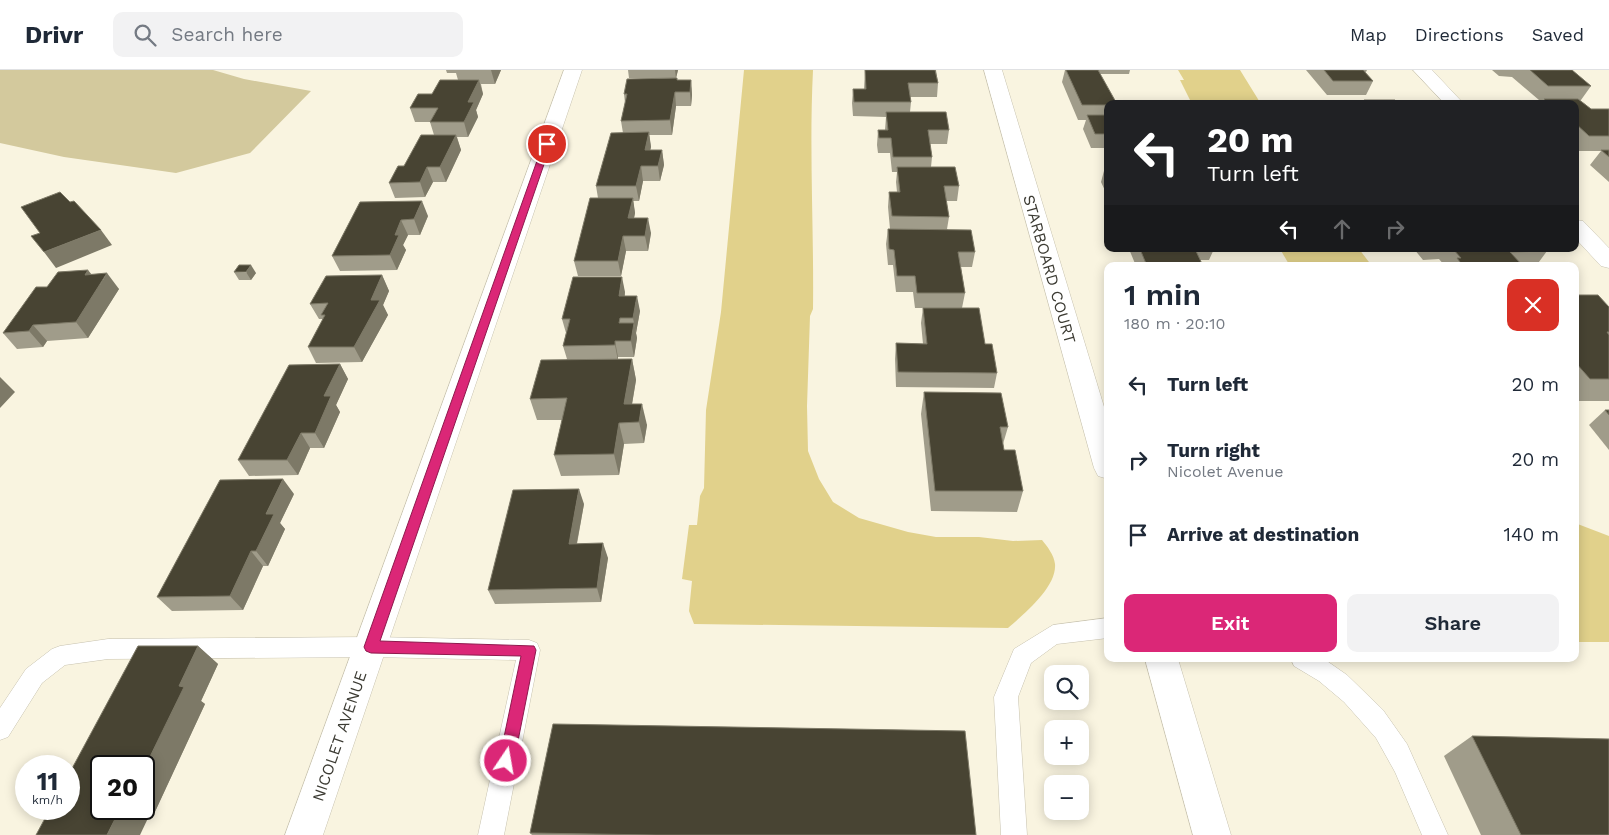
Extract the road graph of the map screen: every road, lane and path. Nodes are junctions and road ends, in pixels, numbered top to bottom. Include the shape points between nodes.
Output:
1 (573, 70) edge
2 (993, 70) edge
3 (1422, 70) edge
4 (1451, 100) edge
5 (1579, 230) edge
6 (1609, 261) edge
7 (1104, 454) edge
8 (1104, 629) edge
9 (371, 647) junction
10 (1163, 662) edge
11 (1310, 662) edge
12 (0, 729) edge
13 (304, 835) edge
14 (491, 835) edge
15 (1014, 835) edge
16 (1212, 835) edge
17 (1436, 835) edge

1 - 9 street, NICOLET AVENUE
2 - 7 street, STARBOARD COURT
3 - 4 street
5 - 6 street
8 - 15 lane via 1053,635 1022,656 1006,696
9 - 12 lane via 108,649 60,656 34,676
9 - 13 street, NICOLET AVENUE
9 - 14 lane via 529,650
10 - 16 street
11 - 17 lane via 1353,694 1392,741

